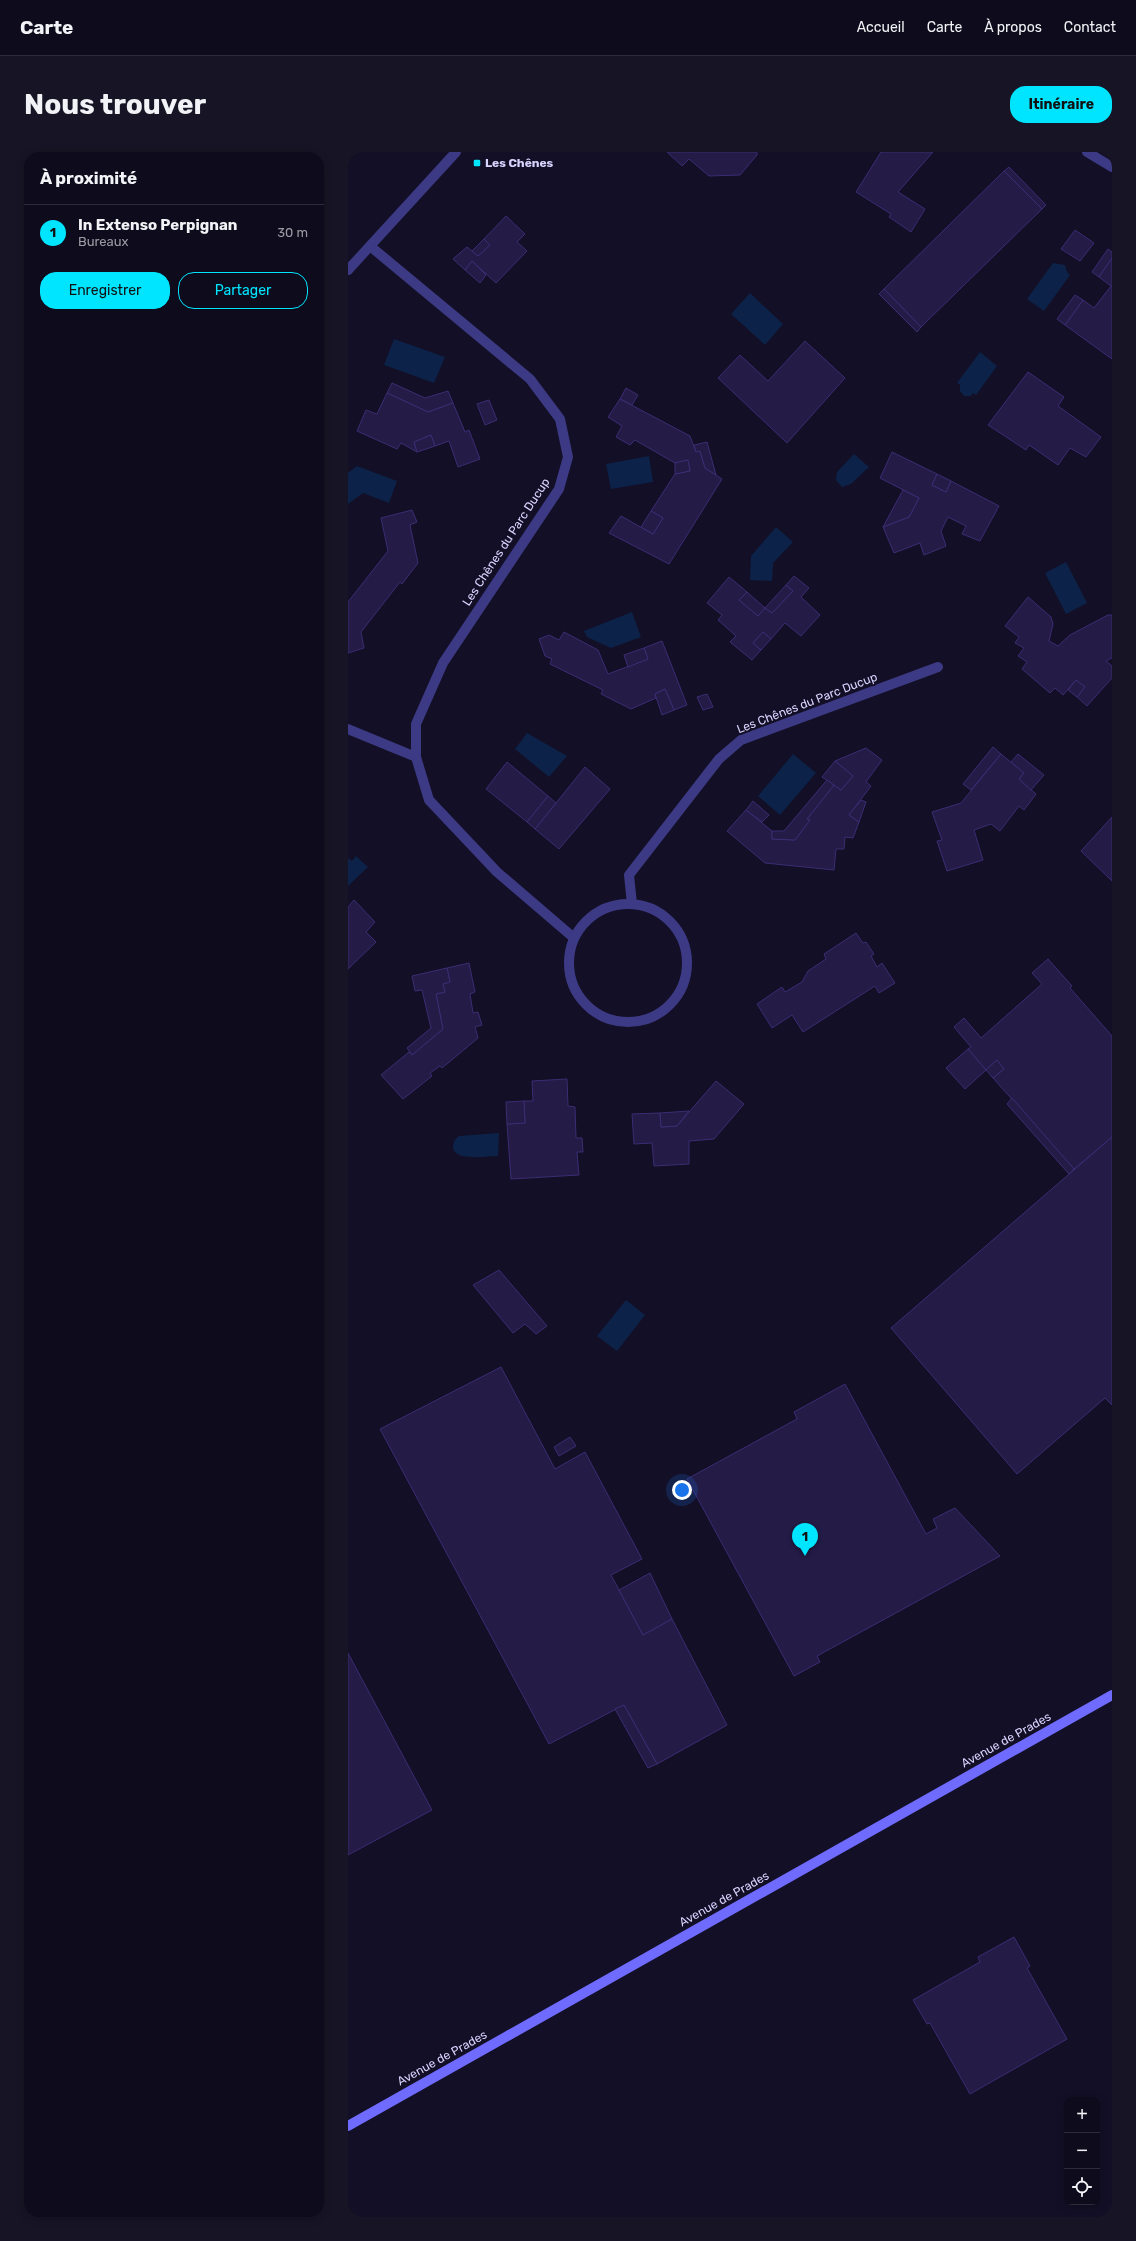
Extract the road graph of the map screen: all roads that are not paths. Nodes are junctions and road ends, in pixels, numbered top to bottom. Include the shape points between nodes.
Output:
1 (456, 152) edge
2 (1087, 152) edge
3 (1112, 167) edge
4 (370, 246) junction
5 (348, 270) edge
6 (938, 667) dead end
7 (348, 729) edge
8 (416, 757) junction
9 (632, 904) junction
10 (574, 938) junction
11 (1112, 1694) edge
12 (348, 2126) edge

1 - 4 street
2 - 3 street
4 - 5 street
4 - 8 street, Les Chênes du Parc Ducup via 530,379 560,419 568,457 559,489 443,663 416,724
6 - 9 street, Les Chênes du Parc Ducup via 741,740 719,759 629,875
7 - 8 street
8 - 10 street, Les Chênes du Parc Ducup via 429,800 497,872
9 - 10 street via 615,905 598,912 584,923
9 - 10 street via 652,909 668,920 680,935 686,954 686,974 679,993 666,1008 649,1018 629,1022 609,1019 592,1010 578,995 570,977 569,957
11 - 12 main road, Avenue de Prades

